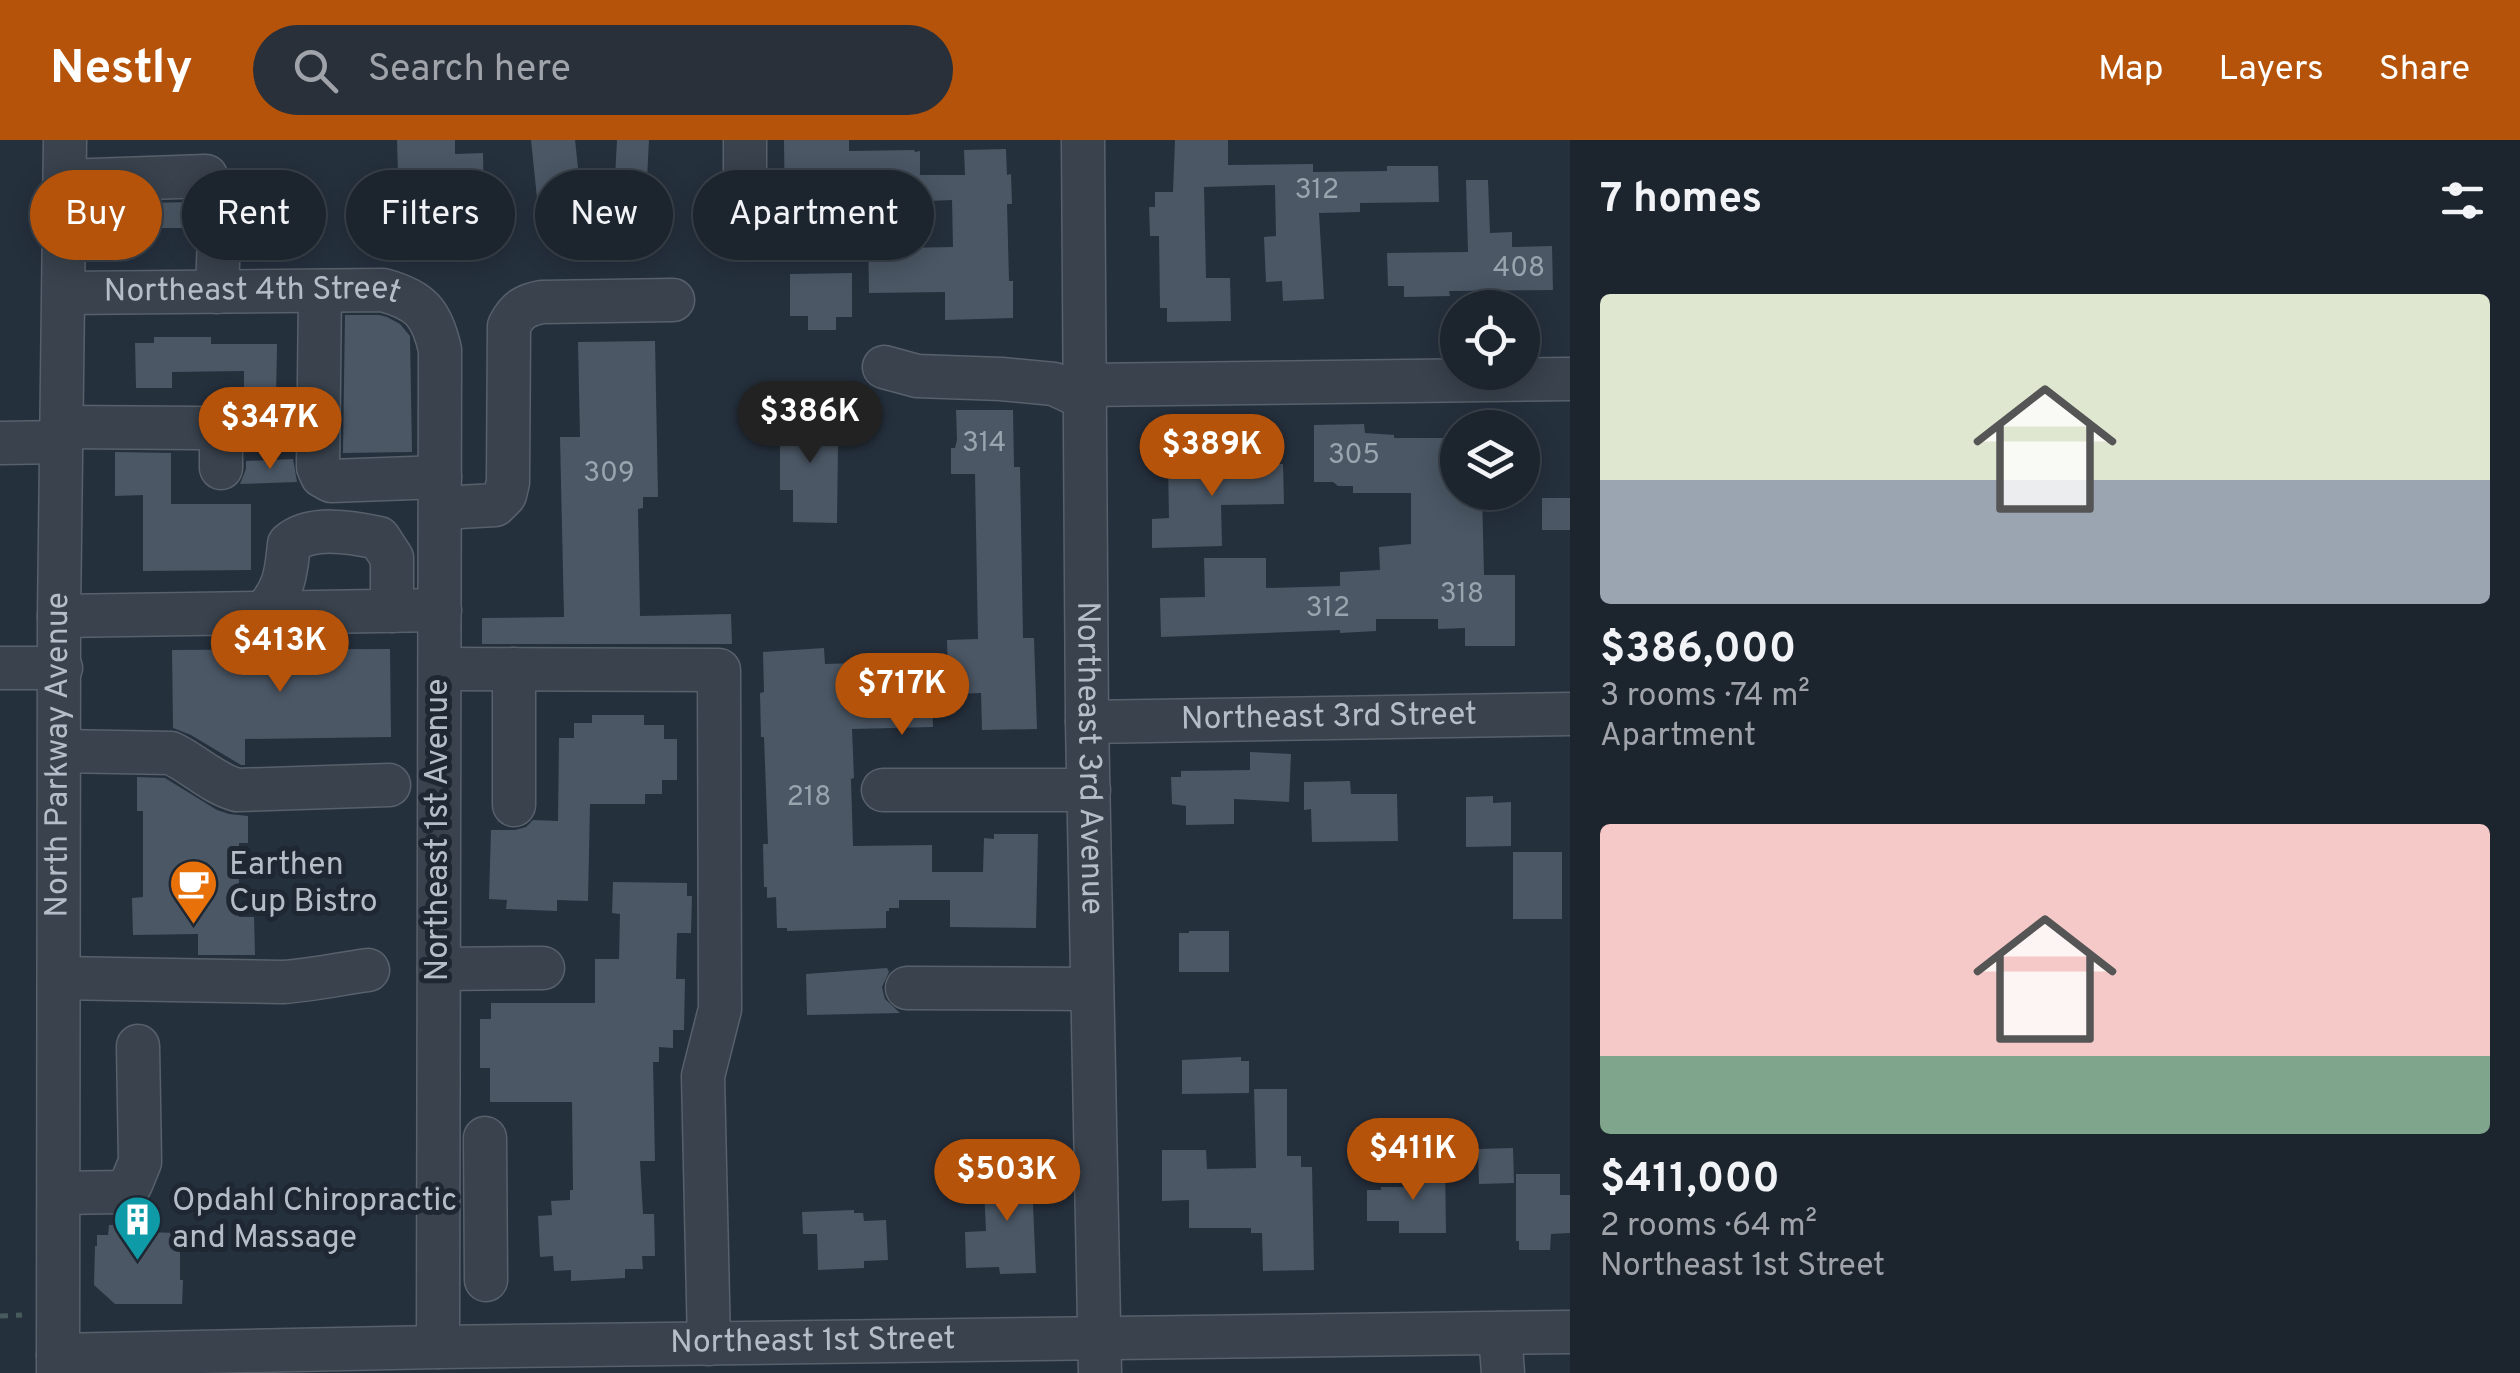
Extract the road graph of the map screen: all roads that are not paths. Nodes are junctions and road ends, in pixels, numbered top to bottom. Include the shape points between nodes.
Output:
1 (745, 140) edge
2 (1083, 140) edge
3 (65, 160) edge
4 (745, 170) edge
5 (320, 290) junction
6 (217, 292) junction
7 (64, 294) junction
8 (673, 300) dead end
9 (434, 333) junction
10 (509, 349) junction
11 (884, 367) dead end
12 (1570, 379) edge
13 (1086, 392) junction
14 (62, 434) junction
15 (0, 443) edge
16 (221, 468) dead end
17 (440, 493) junction
18 (392, 610) junction
19 (440, 610) junction
20 (263, 614) junction
21 (60, 616) junction
22 (0, 668) edge
23 (60, 668) junction
24 (440, 669) junction
25 (514, 669) junction
26 (1570, 714) edge
27 (1087, 722) junction
28 (61, 750) junction
29 (389, 784) dead end
30 (883, 790) dead end
31 (1089, 790) junction
32 (514, 805) dead end
33 (543, 968) dead end
34 (439, 969) junction
35 (368, 970) dead end
36 (60, 978) junction
37 (907, 988) dead end
38 (1092, 989) junction
39 (138, 1046) dead end
40 (485, 1138) dead end
41 (485, 1180) junction
42 (438, 1182) junction
43 (59, 1193) junction
44 (486, 1280) dead end
45 (1570, 1332) edge
46 (710, 1344) junction
47 (438, 1347) junction
48 (1501, 1353) edge
49 (1099, 1355) edge
50 (759, 1358) edge
51 (58, 1364) edge

1 - 4 street
2 - 13 street, Northeast 3rd Avenue
3 - 6 street via 206,176 220,206
3 - 7 street, North Parkway Avenue
5 - 6 street, Northeast 4th Street
5 - 9 street, Northeast 4th Street via 383,290 415,302
5 - 17 street via 322,476
6 - 7 street, Northeast 4th Street
7 - 14 street, North Parkway Avenue
8 - 10 street via 528,304 509,326
9 - 10 street
9 - 17 street, Northeast 1st Avenue
10 - 17 street via 504,495 495,505
11 - 13 street
12 - 13 street
13 - 27 street, Northeast 3rd Avenue
14 - 15 street
14 - 16 street via 202,428 215,432 221,444
14 - 21 street, North Parkway Avenue
17 - 19 street, Northeast 1st Avenue
18 - 19 street
18 - 20 street
18 - 20 street via 392,558 379,538 314,533 288,544 279,596
19 - 24 street, Northeast 1st Avenue
20 - 21 street
21 - 23 street, North Parkway Avenue
22 - 23 street
23 - 28 street, North Parkway Avenue
24 - 25 street
24 - 34 street, Northeast 1st Avenue
25 - 32 street
25 - 46 street via 719,670 720,1010 702,1076
26 - 27 street, Northeast 3rd Street
27 - 31 street, Northeast 3rd Avenue
28 - 29 street via 171,752 237,790
28 - 36 street, North Parkway Avenue
30 - 31 street
31 - 38 street, Northeast 3rd Avenue
33 - 34 street
34 - 42 street, Northeast 1st Avenue
35 - 36 street via 284,982
36 - 43 street, North Parkway Avenue
37 - 38 street
38 - 49 street, Northeast 3rd Avenue
39 - 43 street via 140,1162 131,1184 120,1192
40 - 41 street
41 - 42 street
41 - 44 street
42 - 47 street, Northeast 1st Avenue
43 - 51 street, North Parkway Avenue
45 - 48 street, Northeast 1st Street
46 - 47 street, Northeast 1st Street
46 - 50 street, Northeast 1st Street
47 - 51 street, Northeast 1st Street
48 - 49 street, Northeast 1st Street
49 - 50 street, Northeast 1st Street

